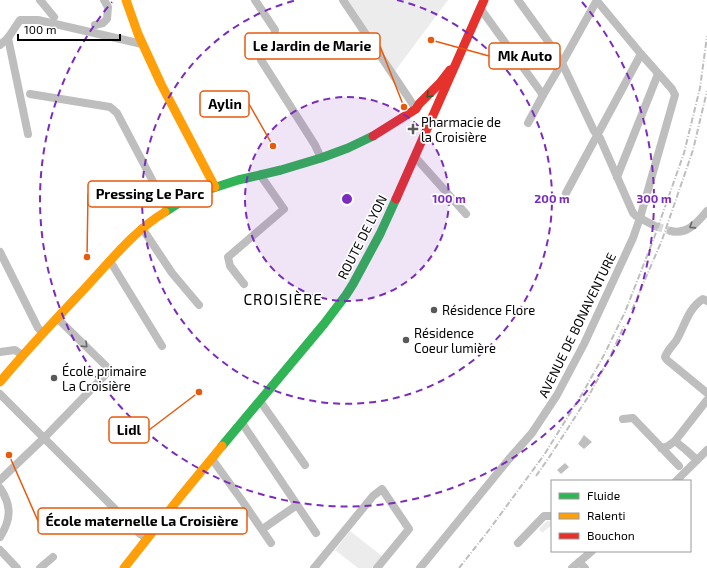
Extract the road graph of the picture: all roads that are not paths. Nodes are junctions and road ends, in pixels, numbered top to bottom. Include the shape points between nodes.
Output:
1 (40, 0) edge
2 (104, 0) edge
3 (126, 0) edge
4 (255, 0) edge
5 (343, 0) edge
6 (518, 0) edge
7 (597, 1) edge
8 (482, 4) edge
9 (54, 17) dead end
10 (95, 25) dead end
11 (8, 38) junction
12 (142, 44) junction
13 (0, 45) edge
14 (641, 54) junction
15 (459, 58) junction
16 (562, 64) junction
17 (658, 74) junction
18 (30, 94) dead end
19 (543, 95) junction
20 (416, 109) junction
21 (434, 114) junction
22 (528, 122) dead end
23 (28, 134) dead end
24 (597, 135) junction
25 (415, 157) junction
26 (321, 158) junction
27 (261, 174) junction
28 (617, 177) junction
29 (215, 186) junction
30 (566, 193) dead end
31 (168, 210) junction
32 (707, 211) edge
33 (466, 214) dead end
34 (640, 218) junction
35 (655, 226) tunnel mouth
36 (142, 228) junction
37 (671, 231) tunnel mouth
38 (0, 253) edge
39 (110, 261) junction
40 (244, 284) dead end
41 (707, 301) edge
42 (199, 305) dead end
43 (57, 318) junction
44 (43, 333) junction
45 (162, 346) dead end
46 (0, 352) edge
47 (22, 355) junction
48 (0, 382) edge
49 (707, 393) edge
50 (0, 394) edge
51 (707, 400) edge
52 (260, 401) junction
53 (623, 418) dead end
54 (242, 423) junction
55 (44, 438) junction
56 (674, 441) junction
57 (661, 448) junction
58 (707, 450) edge
59 (212, 460) junction
60 (697, 460) junction
61 (305, 465) dead end
62 (679, 466) dead end
63 (0, 480) edge
64 (677, 480) edge
65 (0, 488) edge
66 (297, 505) junction
67 (551, 516) edge
68 (264, 528) dead end
69 (316, 533) dead end
70 (0, 537) edge
71 (147, 539) junction
72 (270, 543) dead end
73 (518, 543) dead end
74 (0, 550) edge
75 (589, 552) edge
76 (53, 557) dead end
77 (579, 562) junction
78 (16, 568) edge
79 (40, 568) edge
80 (124, 568) edge
81 (314, 568) edge
82 (377, 568) edge
83 (420, 568) edge
84 (572, 568) edge
85 (585, 568) edge

1 - 9 street
2 - 10 street via 108,7 107,19
3 - 12 main road
4 - 26 street via 275,30 274,39 261,60
5 - 20 street
6 - 16 street
7 - 14 street
7 - 16 street
8 - 15 main road, ROUTE DE LYON
8 - 19 street
11 - 12 street via 20,20 38,20
11 - 13 street
11 - 23 street
12 - 29 main road via 180,123
14 - 17 street
14 - 24 street
15 -> 20 main road
15 - 21 main road, ROUTE DE LYON
16 - 19 street
16 - 24 street
17 - 28 street
17 - 34 street, AVENUE DE BONAVENTURE via 676,95
18 - 31 street via 110,107 117,113
19 - 22 street
20 - 21 main road
20 - 26 main road via 376,134
21 - 25 main road, ROUTE DE LYON
24 - 28 street
24 - 30 street
25 - 33 street
25 - 52 main road, ROUTE DE LYON via 380,234 353,284
26 - 27 main road
27 - 29 main road
27 - 40 street via 284,210 228,257 230,266
28 - 34 street via 633,213
29 - 31 main road
31 - 36 main road
32 -> 37 street via 690,228 680,232
34 - 35 street
34 - 83 street, AVENUE DE BONAVENTURE via 584,344 557,395 532,433
36 - 39 main road
36 - 42 street via 172,273
38 - 44 street via 38,328
39 - 43 main road
39 - 45 street
41 - 49 street via 702,299 688,315 665,357
43 - 44 main road
43 -> 55 street via 110,370
44 - 47 main road
46 - 47 street via 15,350
47 - 48 main road
50 - 55 street
51 - 56 street
52 - 54 main road, ROUTE DE LYON
52 - 61 street
53 - 57 street via 633,418
54 - 59 main road, ROUTE DE LYON
54 - 66 street
55 - 63 street
55 - 71 street
56 - 57 street
56 - 60 street
57 - 62 street
58 - 60 street
59 - 71 main road, ROUTE DE LYON
59 - 72 street
60 - 64 street
65 - 70 street via 8,506 9,518
66 - 68 street
66 - 69 street
67 - 73 street via 544,516
71 - 80 main road, ROUTE DE LYON
74 - 78 street
75 - 77 street
76 - 79 street
77 - 84 street
77 - 85 street
81 - 82 street via 373,496 382,489 409,529

